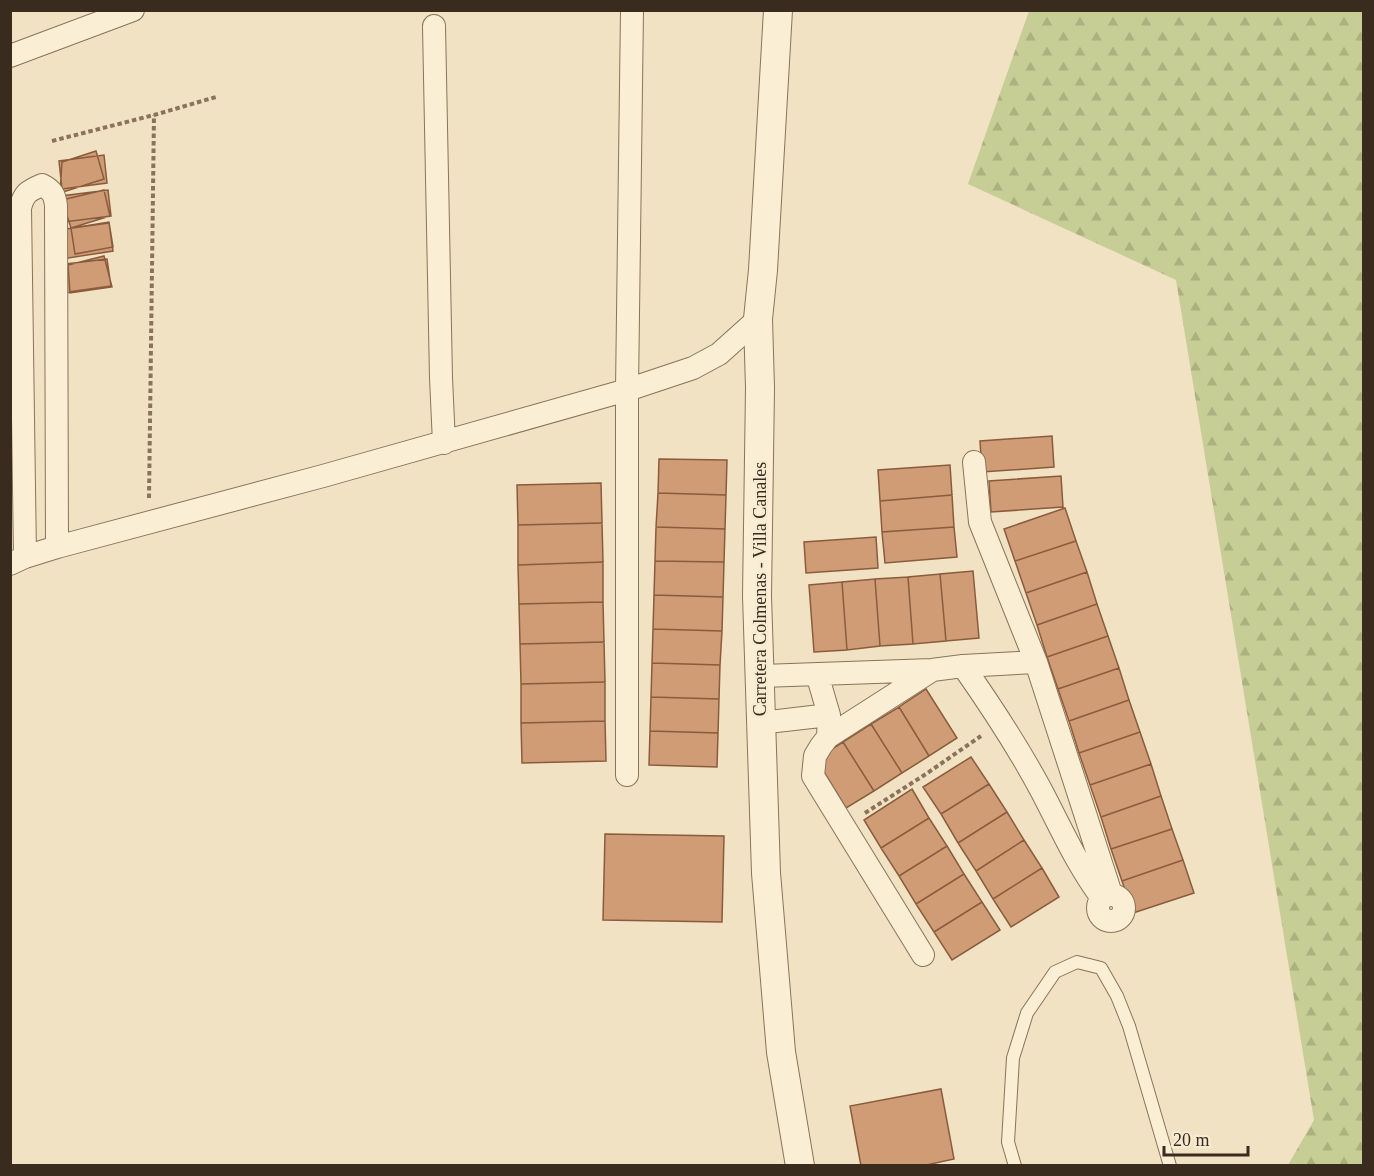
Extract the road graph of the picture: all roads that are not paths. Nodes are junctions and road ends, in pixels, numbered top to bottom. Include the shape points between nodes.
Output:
1 (133, 10) edge
2 (632, 10) edge
3 (778, 10) edge
4 (434, 26) dead end
5 (10, 56) edge
6 (758, 319) junction
7 (627, 390) junction
8 (444, 443) junction
9 (974, 462) dead end
10 (57, 547) junction
11 (18, 560) edge
12 (1036, 662) junction
13 (963, 666) junction
14 (932, 670) junction
15 (817, 674) junction
16 (760, 676) junction
17 (760, 723) junction
18 (829, 726) junction
19 (627, 775) dead end
20 (923, 955) dead end
21 (800, 1166) edge
22 (1015, 1166) edge
23 (1170, 1166) edge

1 - 5 street
2 - 7 street
3 - 6 street, Carretera Colmenas - Villa Canales
4 - 8 street
6 - 7 street via 719,354 693,368
6 - 16 street, Carretera Colmenas - Villa Canales
7 - 8 street
7 - 19 street
8 - 10 street
9 - 12 street via 981,522
10 - 11 street
10 - 11 street via 56,206 50,189 42,185 23,196 20,208
12 - 13 street
12 - 13 street via 1106,896 1087,878 1002,722
13 - 14 street
14 - 15 street
14 - 18 street
15 - 16 street
15 - 18 street
16 - 17 street, Carretera Colmenas - Villa Canales
17 - 18 street
17 - 21 street, Carretera Colmenas - Villa Canales via 766,873 781,1052
18 - 20 street via 815,756 813,776
22 - 23 lane via 1008,1142 1013,1058 1027,1013 1055,972 1077,962 1101,968 1118,996

